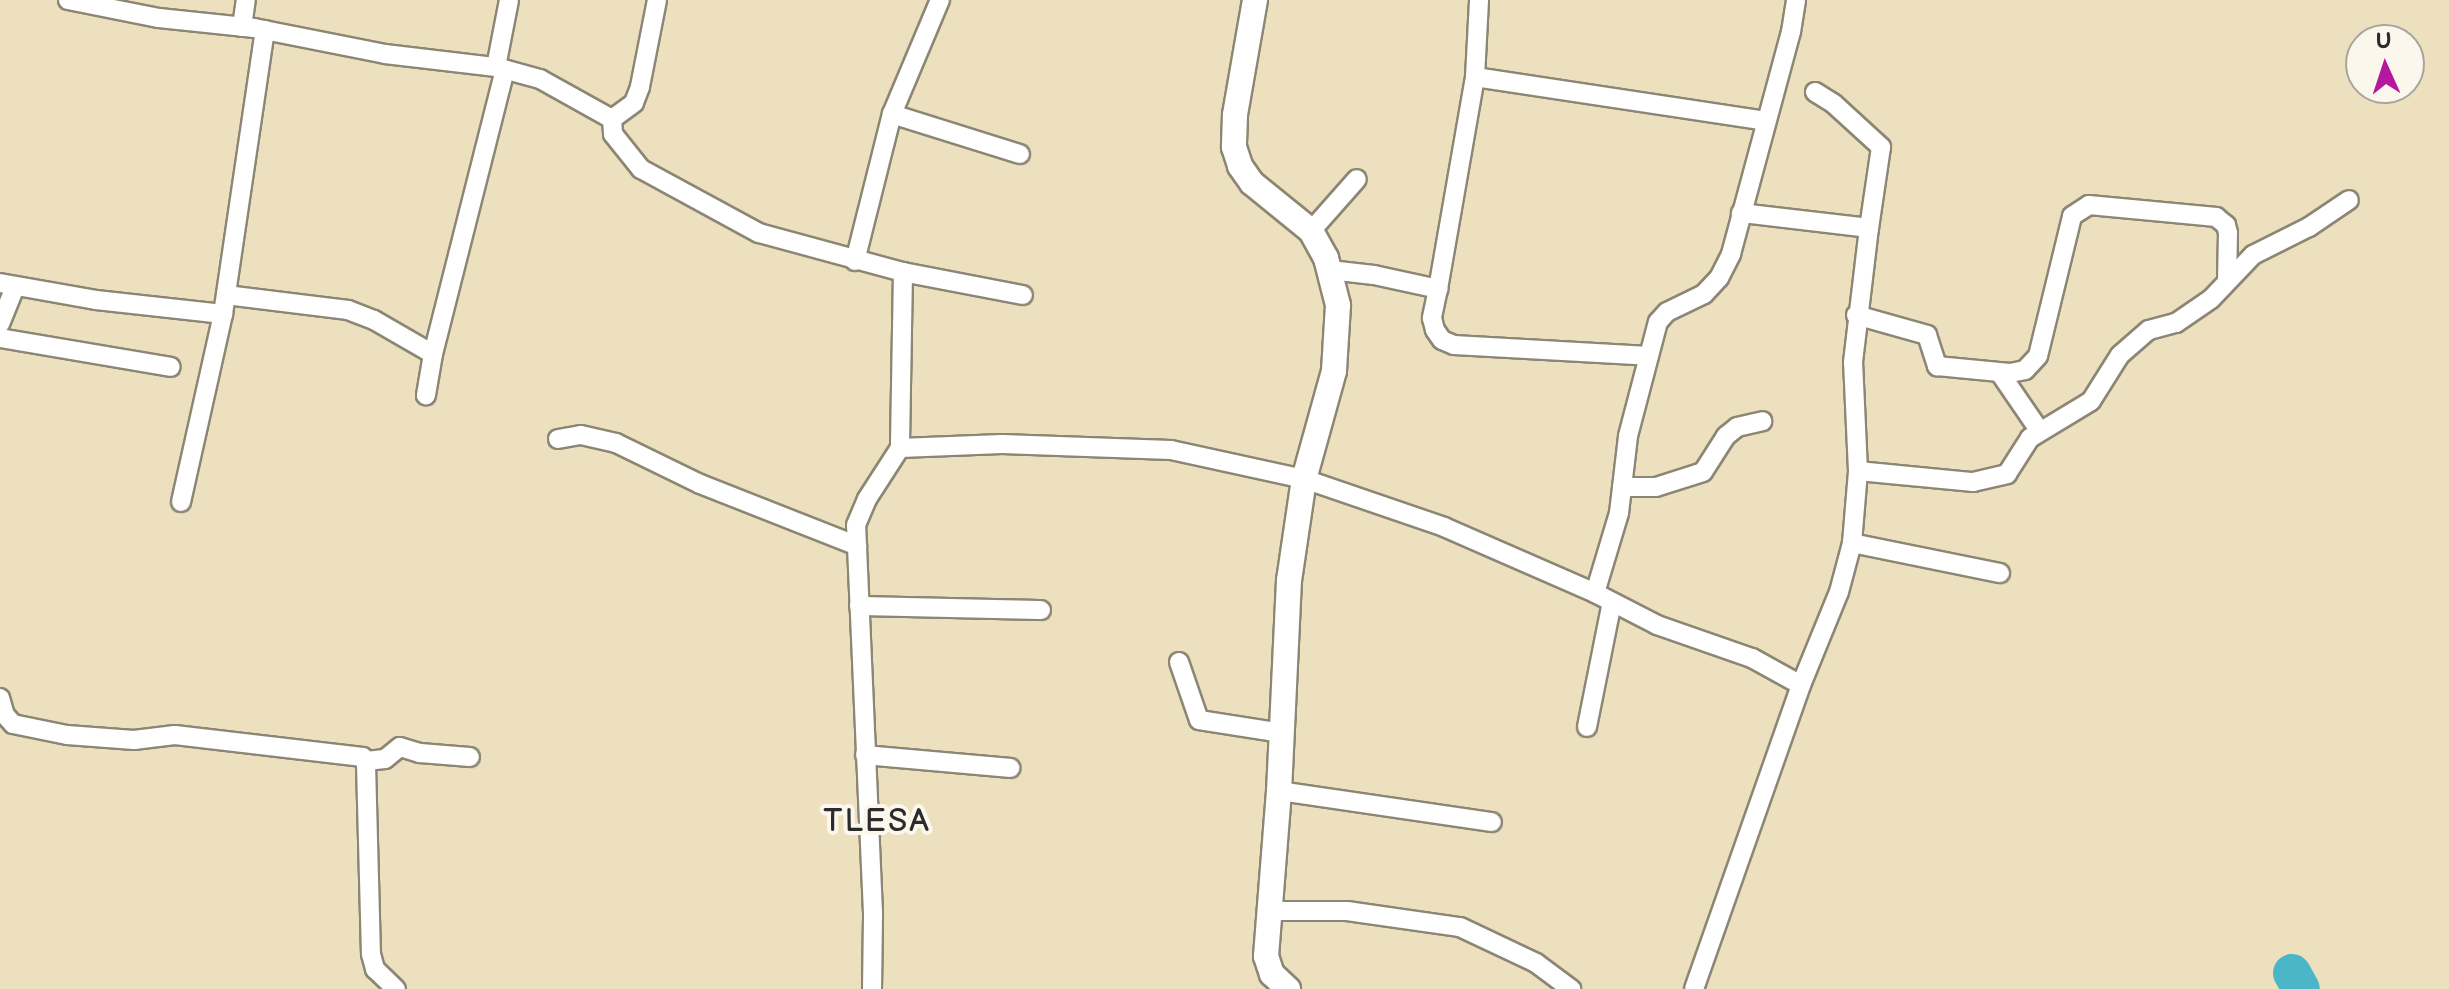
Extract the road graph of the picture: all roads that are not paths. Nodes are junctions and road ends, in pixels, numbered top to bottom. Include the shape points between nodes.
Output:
1 (68, 0) edge
2 (246, 0) edge
3 (509, 0) edge
4 (657, 0) edge
5 (940, 0) edge
6 (1255, 0) edge
7 (1479, 0) edge
8 (1796, 0) edge
9 (108, 4) edge
10 (242, 27) junction
11 (265, 30) junction
12 (500, 68) junction
13 (1475, 77) junction
14 (1815, 92) dead end
15 (892, 114) junction
16 (612, 119) junction
17 (1766, 121) junction
18 (1020, 154) dead end
19 (1357, 179) dead end
20 (2349, 200) dead end
21 (1741, 213) junction
22 (1869, 228) junction
23 (1311, 231) junction
24 (855, 261) junction
25 (1330, 270) junction
26 (903, 272) junction
27 (2227, 280) junction
28 (7, 285) edge
29 (1438, 289) junction
30 (1023, 295) dead end
31 (225, 305) junction
32 (1856, 315) junction
33 (0, 324) edge
34 (0, 338) edge
35 (433, 354) junction
36 (1649, 356) junction
37 (171, 367) dead end
38 (2000, 373) junction
39 (426, 395) dead end
40 (1762, 421) dead end
41 (2039, 430) junction
42 (558, 439) dead end
43 (900, 448) junction
44 (1858, 471) junction
45 (1304, 479) junction
46 (1622, 487) junction
47 (181, 502) dead end
48 (1852, 543) junction
49 (857, 546) junction
50 (2000, 573) dead end
51 (1604, 598) junction
52 (859, 606) junction
53 (1041, 610) dead end
54 (1179, 662) dead end
55 (1801, 685) junction
56 (0, 698) edge
57 (1587, 727) dead end
58 (1282, 733) junction
59 (865, 755) junction
60 (470, 757) dead end
61 (366, 761) junction
62 (1010, 768) dead end
63 (1279, 791) junction
64 (1492, 822) dead end
65 (1270, 911) junction
66 (396, 989) edge
67 (872, 989) edge
68 (1288, 989) edge
69 (1571, 989) edge
70 (1694, 989) edge

1 - 9 street
2 - 10 street
3 - 12 street
4 - 16 street via 634,103
5 - 15 street
6 - 23 main road via 1234,147 1252,183
7 - 13 street
8 - 17 street
9 - 10 street
10 - 11 street
11 - 12 street via 385,54
11 - 31 street
12 - 16 street via 540,79
12 - 35 street
13 - 17 street
13 - 29 street
14 - 22 street via 1881,147
15 - 18 street
15 - 24 street
16 - 24 street via 613,134 641,169 759,233
17 - 21 street
19 - 23 street
20 - 27 street via 2253,255
21 - 22 street
21 - 36 street via 1719,278 1704,294 1658,322
22 - 32 street
23 - 25 main road
24 - 26 street
25 - 29 street
25 - 45 main road via 1338,305 1334,371
26 - 30 street
26 - 43 street
27 - 38 street via 2228,233 2216,217 2082,206 2072,216 2038,356 2025,370
27 - 41 street via 2211,299 2176,323 2149,330 2120,355 2091,401
28 - 31 street
28 - 33 street
29 - 36 street via 1435,330 1454,345
31 - 35 street via 348,310
31 - 47 street
32 - 38 street via 1927,335 1937,366
32 - 44 street
34 - 37 street
35 - 39 street
36 - 46 street via 1628,436
38 - 41 street
40 - 46 street via 1733,430 1703,472 1667,485
41 - 44 street via 2015,466 1998,479 1973,482
42 - 49 street via 581,435 616,443 700,484
43 - 45 street via 1002,444 1171,450
43 - 49 street via 859,514
44 - 48 street
45 - 51 street via 1444,527
45 - 58 main road via 1289,580
46 - 51 street
48 - 50 street
48 - 55 street via 1839,592
49 - 52 street
51 - 55 street via 1657,625 1725,646
51 - 57 street
52 - 53 street
52 - 59 street
54 - 58 street via 1199,720
55 - 70 street
56 - 61 street via 13,724 67,735 134,740 175,735 360,756
58 - 63 main road
59 - 62 street
59 - 67 street
60 - 61 street via 400,747 385,759
61 - 66 street via 371,954 375,969
63 - 64 street
63 - 65 main road
65 - 68 main road via 1268,967
65 - 69 street via 1347,911 1460,927 1536,963

